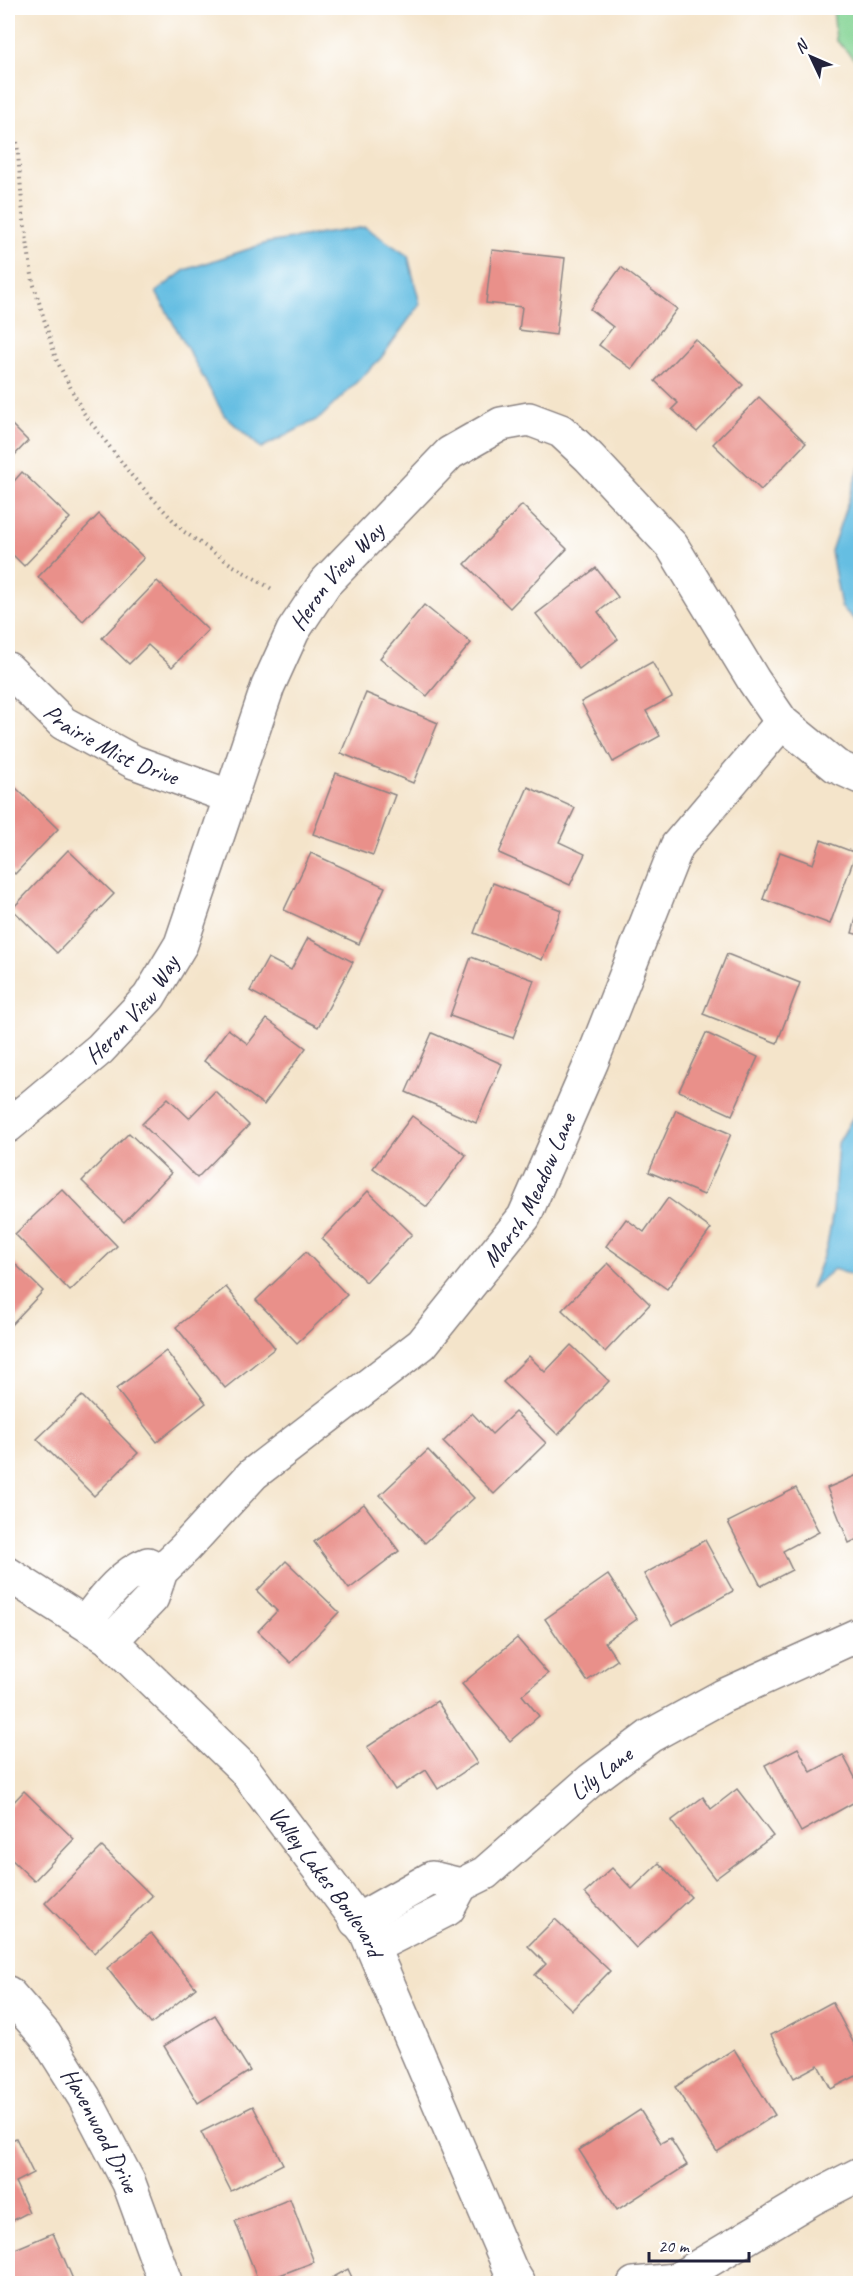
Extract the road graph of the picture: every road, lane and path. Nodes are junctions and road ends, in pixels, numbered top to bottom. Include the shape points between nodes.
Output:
1 (17, 142) dead end
2 (272, 589) dead end
3 (8, 669) edge
4 (782, 722) junction
5 (861, 777) edge
6 (231, 796) junction
7 (8, 1126) edge
8 (8, 1574) edge
9 (98, 1632) junction
10 (861, 1634) edge
11 (365, 1934) junction
12 (8, 1993) edge
13 (861, 2174) edge
14 (676, 2282) edge
15 (165, 2283) edge
16 (519, 2283) edge
17 (634, 2283) edge

1 - 2 path via 33,282 56,359 83,412 132,476 183,531
3 - 6 street, Prairie Mist Drive via 63,723 134,762
4 - 5 street, Heron View Way via 836,766
4 - 6 street, Heron View Way via 672,546 561,431 528,419 501,424 450,453 325,583 293,631 268,686
4 - 9 street, Marsh Meadow Lane via 677,846 592,1061 524,1218 422,1344 253,1474 161,1571 148,1563 134,1569 106,1597
6 - 7 street, Heron View Way via 181,944 149,997 100,1049
8 - 9 street, Valley Lakes Boulevard
9 - 11 street, Valley Lakes Boulevard via 244,1769
10 - 11 street, Lily Lane via 723,1696 650,1736 591,1780 485,1873 461,1885 432,1878
11 - 16 street, Valley Lakes Boulevard
12 - 15 street, Havenwood Drive via 45,2035 84,2097 129,2183
13 - 14 street via 811,2199
14 - 17 street

